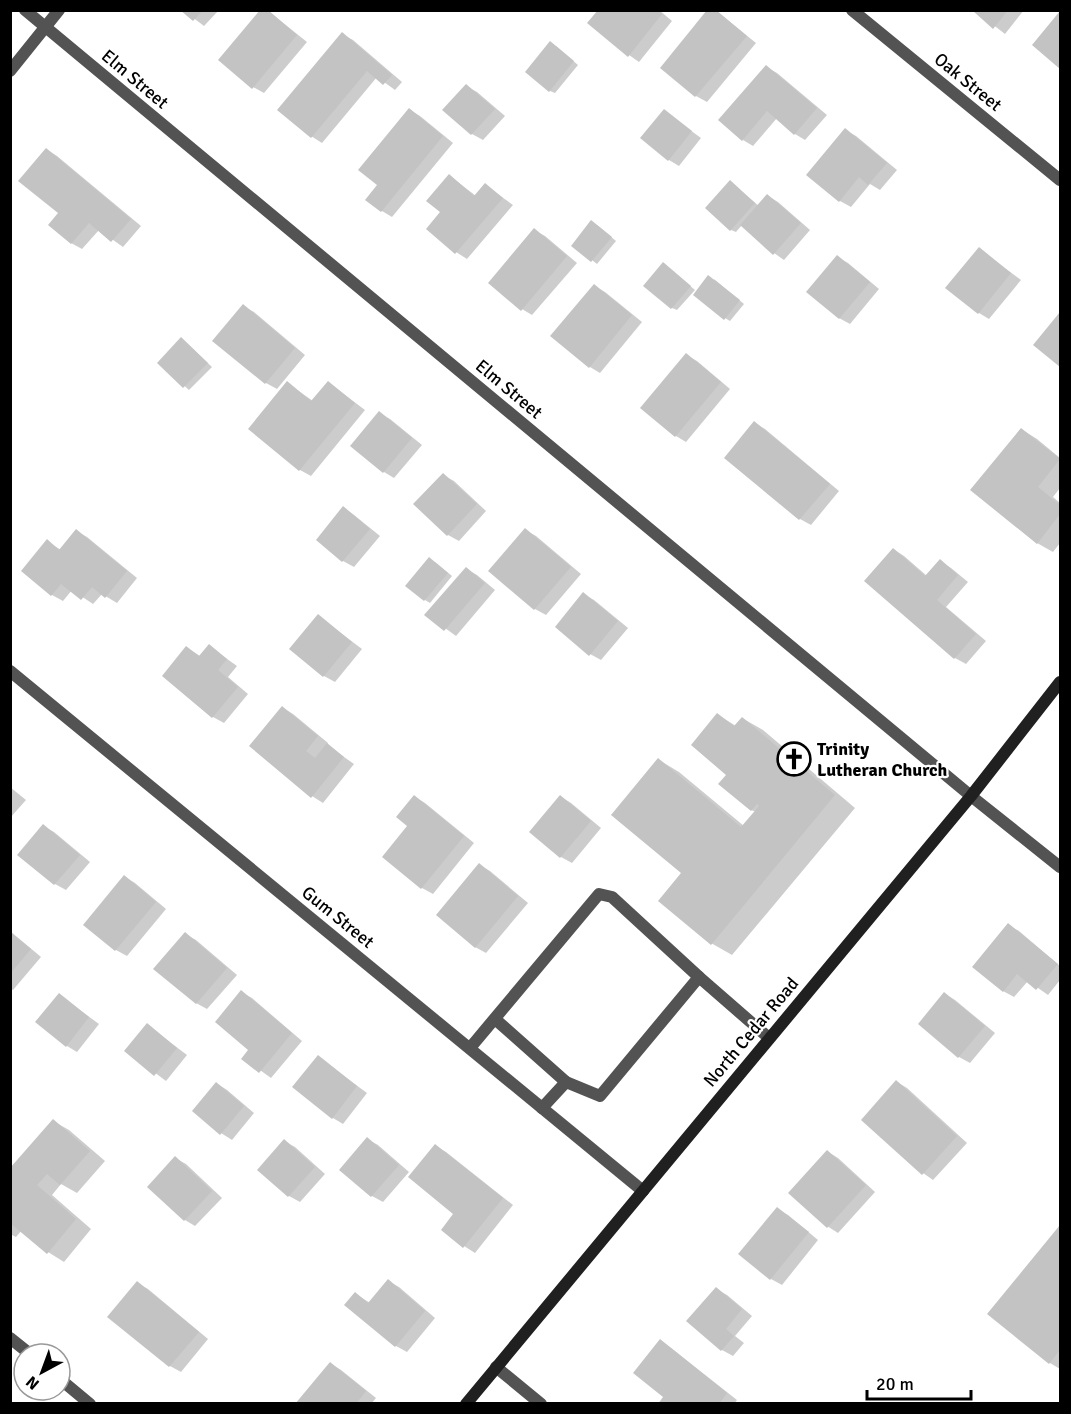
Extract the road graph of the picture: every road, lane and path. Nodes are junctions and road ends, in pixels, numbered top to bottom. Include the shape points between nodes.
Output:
1 (25, 10) edge
2 (60, 10) edge
3 (852, 10) edge
4 (45, 28) junction
5 (10, 71) edge
6 (1060, 180) edge
7 (10, 671) edge
8 (1060, 682) edge
9 (970, 796) junction
10 (1060, 867) edge
11 (699, 978) junction
12 (495, 1019) junction
13 (769, 1038) junction
14 (471, 1048) junction
15 (566, 1082) junction
16 (542, 1108) junction
17 (642, 1191) junction
18 (496, 1366) junction
19 (72, 1389) edge
20 (90, 1404) edge
21 (466, 1404) edge
22 (541, 1404) edge

1 - 4 street, Elm Street
2 - 4 street
3 - 6 street, Oak Street
4 - 5 street
4 - 9 street, Elm Street
7 - 14 street, Gum Street
8 - 9 street, North Cedar Road
9 - 10 street, Elm Street
9 - 13 street, North Cedar Road
11 - 12 street via 612,897 599,894
11 - 13 street
11 - 15 street via 600,1096
12 - 14 street
12 - 15 street
13 - 17 street, North Cedar Road
14 - 16 street, Gum Street
15 - 16 street
16 - 17 street, Gum Street
17 - 18 street, North Cedar Road
18 - 21 street, North Cedar Road
18 - 22 street
19 - 20 street

